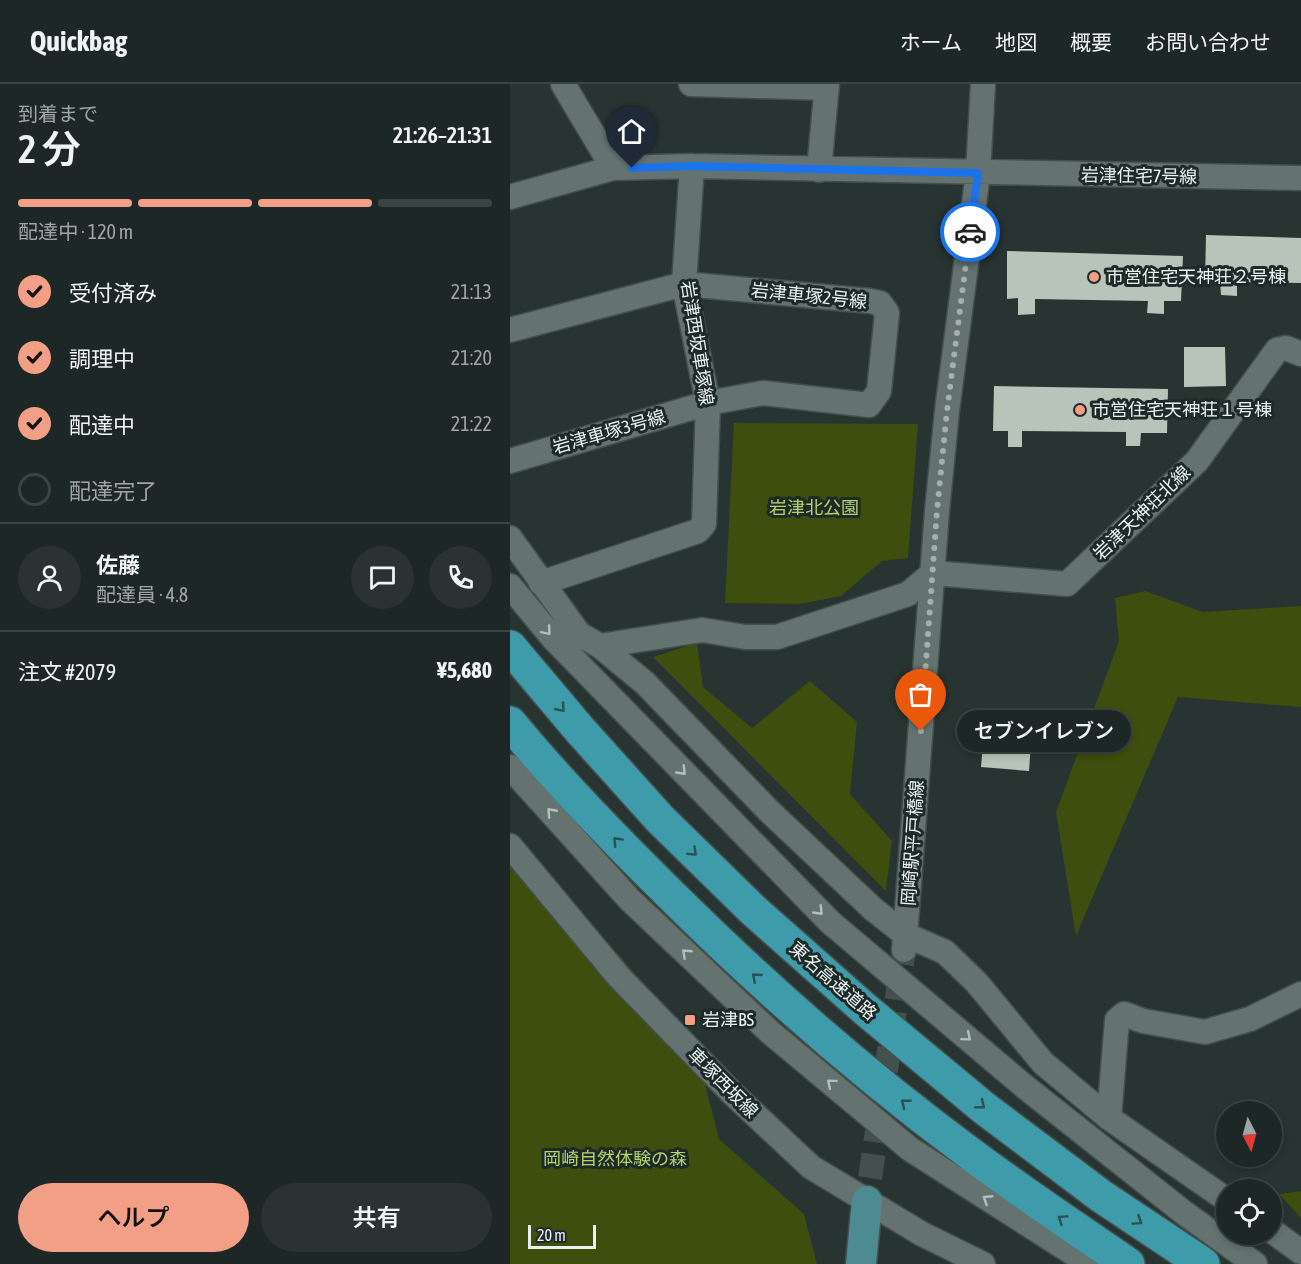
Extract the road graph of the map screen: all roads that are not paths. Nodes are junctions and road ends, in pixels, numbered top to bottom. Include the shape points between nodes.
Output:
1 (562, 84) edge
2 (691, 84) edge
3 (983, 84) edge
4 (827, 86) edge
5 (692, 166) junction
6 (613, 168) junction
7 (819, 170) junction
8 (978, 173) junction
9 (1301, 178) edge
10 (510, 197) edge
11 (684, 284) junction
12 (510, 330) edge
13 (1301, 354) edge
14 (708, 403) junction
15 (510, 461) edge
16 (510, 538) edge
17 (933, 573) junction
18 (541, 583) junction
19 (510, 586) edge
20 (600, 646) junction
21 (510, 647) edge
22 (510, 723) edge
23 (510, 767) edge
24 (510, 846) edge
25 (905, 942) junction
26 (1301, 994) edge
27 (1109, 1118) junction
28 (869, 1189) junction
29 (1216, 1192) edge
30 (1282, 1239) edge
31 (1301, 1252) edge
32 (861, 1264) edge
33 (983, 1264) edge
34 (1090, 1264) edge
35 (1128, 1264) edge
36 (1203, 1264) edge
37 (1255, 1264) edge

1 - 6 street
2 - 4 street
3 - 8 street
4 - 7 street
5 - 6 street, 岩津住宅7号線
5 - 7 street, 岩津住宅7号線
5 - 11 street, 岩津西坂車塚線
6 - 10 street, 岩津住宅7号線
7 - 8 street, 岩津住宅7号線
8 - 9 street, 岩津住宅7号線
8 - 17 street, 岡崎駅平戸橋線 via 947,411
11 - 12 street
11 - 14 street, 岩津西坂車塚線
11 - 14 street, 岩津車塚2号線 via 870,301 880,303 887,313 879,391 869,405 763,393
13 - 17 street, 岩津天神荘北線 via 1286,348 1277,350 1197,461 1067,584
14 - 15 street, 岩津車塚3号線
14 - 18 street, 岩津西坂車塚線 via 704,524 698,531
16 - 18 street
17 - 20 street via 908,594 777,637 745,638 702,630
17 - 25 street, 岡崎駅平戸橋線
18 - 20 street via 579,634
19 -> 37 street via 553,638 830,922 1024,1086
20 - 25 street via 645,683 769,811
21 -> 36 highway, 東名高速道路 via 660,819 762,918 984,1108 1101,1196
35 -> 22 highway via 968,1152 859,1066 742,965 624,849
34 -> 23 street via 910,1149 771,1033 630,900
24 - 28 street, 車塚西坂線 via 619,977 732,1093 811,1167
25 - 27 street via 945,952 977,983 1043,1063
26 - 27 street via 1250,1019 1205,1032 1124,1014 1117,1020
27 - 29 street
28 - 32 main road
28 - 33 street, 車塚西坂線 via 922,1234
30 - 31 street

